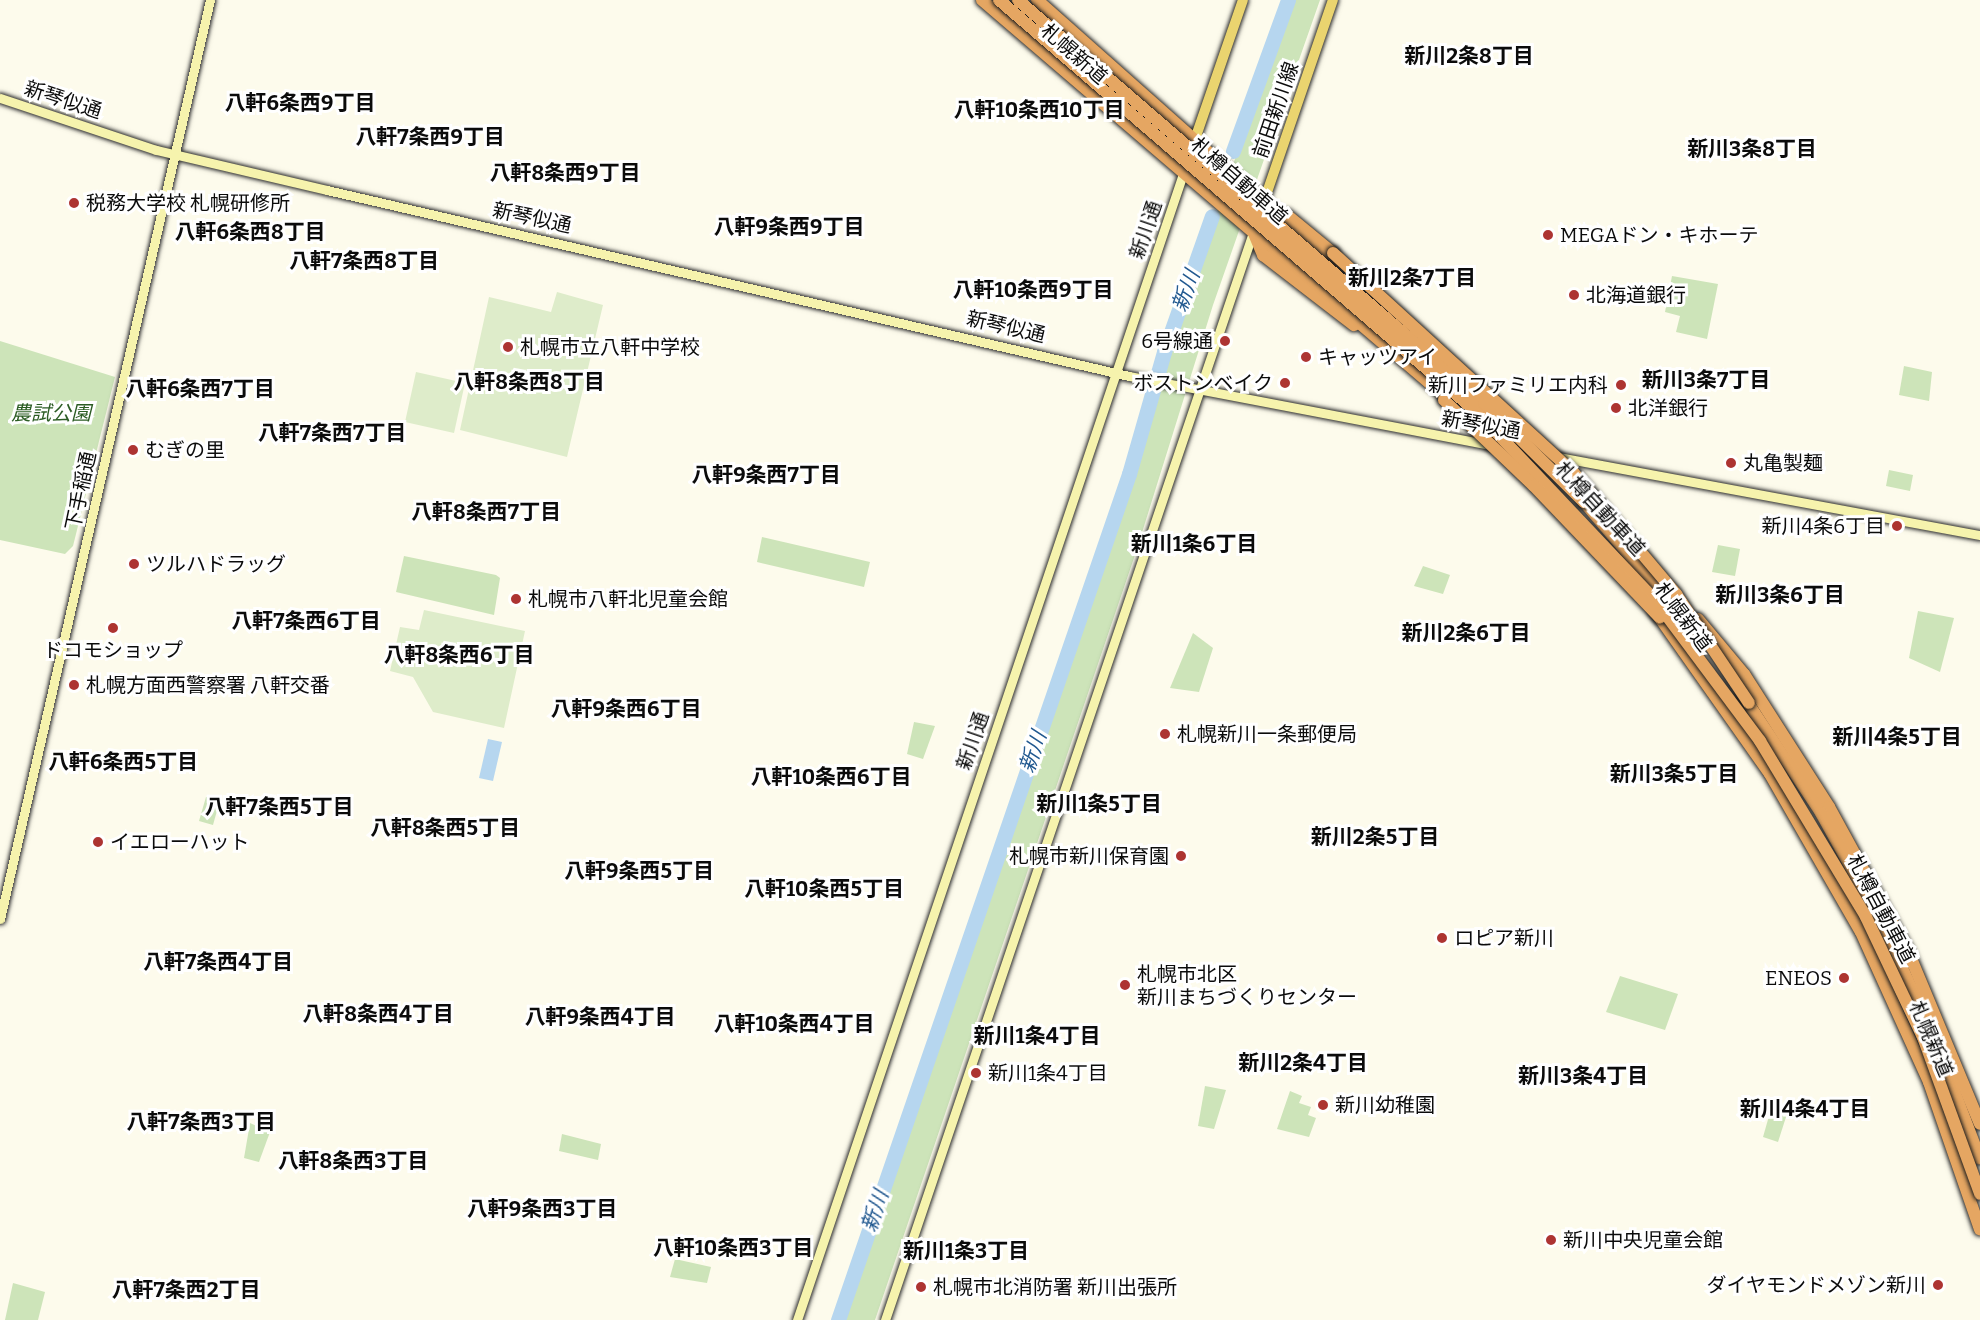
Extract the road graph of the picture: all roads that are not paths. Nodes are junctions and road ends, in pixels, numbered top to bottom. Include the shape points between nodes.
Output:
1 (210, 0) edge
2 (982, 0) edge
3 (999, 0) edge
4 (1018, 0) edge
5 (1038, 0) edge
6 (1243, 0) edge
7 (1333, 0) edge
8 (0, 98) edge
9 (1196, 136) junction
10 (176, 155) junction
11 (1183, 174) junction
12 (1265, 198) junction
13 (1253, 232) junction
14 (1335, 298) junction
15 (1362, 330) junction
16 (1117, 373) junction
17 (1200, 391) junction
18 (1504, 447) junction
19 (1544, 454) junction
20 (1980, 535) edge
21 (1714, 676) junction
22 (1749, 703) junction
23 (0, 919) edge
24 (1980, 1124) edge
25 (1980, 1159) edge
26 (1980, 1194) edge
27 (1980, 1229) edge
28 (797, 1320) edge
29 (885, 1320) edge

1 - 10 street, 下手稲通
2 - 11 highway, 札幌新道
3 - 21 highway, 札樽自動車道, bridge via 1479,414 1593,528
4 - 22 highway, 札樽自動車道, bridge via 1544,459 1664,591
5 - 9 highway, 札幌新道
6 - 9 main road
7 - 12 main road, 前田新川線
8 - 10 street, 新琴似通
9 - 11 main road
9 - 12 highway, 札幌新道
10 - 16 street, 新琴似通
10 - 23 street, 下手稲通
11 - 13 highway, 札幌新道
11 - 16 street, 新川通
12 - 13 main road, 前田新川線
12 - 19 highway, 札幌新道 via 1294,231 1464,378
12 - 22 highway, bridge via 1333,253 1586,486 1676,594
13 - 14 highway, 札幌新道
13 - 15 highway via 1263,255
13 - 17 street
14 - 15 highway
14 - 18 highway, 札幌新道
15 - 21 highway, bridge via 1444,400 1534,486
16 - 17 street, 新琴似通
16 - 28 street, 新川通
17 - 18 street, 新琴似通
17 - 29 street
18 - 19 street, 新琴似通
18 - 27 highway, 札幌新道 via 1570,513 1651,606 1802,825 1900,1014 1947,1128
19 - 20 street, 新琴似通
19 - 24 highway, 札幌新道 via 1621,528 1744,674 1829,807 1891,920
21 - 26 highway, 札樽自動車道, bridge via 1811,822 1866,917 1923,1037
22 - 25 highway, 札樽自動車道 via 1821,813 1881,922 1934,1038

